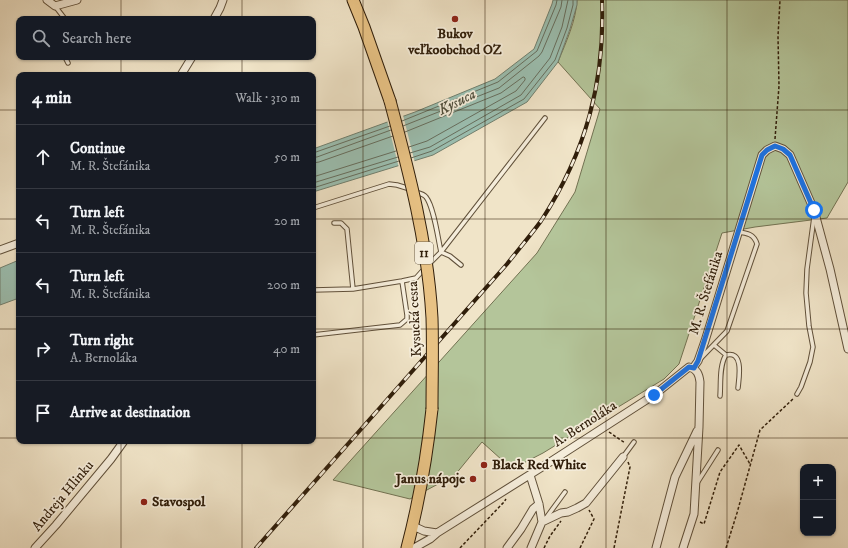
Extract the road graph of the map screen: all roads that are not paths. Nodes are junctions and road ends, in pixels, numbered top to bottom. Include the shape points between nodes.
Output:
1 (47, 0) edge
2 (77, 0) edge
3 (223, 0) edge
4 (353, 0) edge
5 (55, 6) junction
6 (63, 16) edge
7 (216, 16) edge
8 (66, 60) edge
9 (190, 60) edge
10 (68, 63) dead end
11 (183, 72) edge
12 (546, 118) dead end
13 (316, 207) edge
14 (814, 210) junction
15 (334, 223) dead end
16 (738, 232) junction
17 (16, 244) edge
18 (0, 250) edge
19 (441, 252) junction
20 (461, 265) dead end
21 (402, 282) junction
22 (353, 289) junction
23 (316, 290) edge
24 (316, 335) edge
25 (714, 344) junction
26 (848, 349) edge
27 (726, 355) junction
28 (698, 361) junction
29 (694, 368) junction
30 (738, 388) dead end
31 (797, 394) road end
32 (720, 396) dead end
33 (699, 427) junction
34 (634, 442) dead end
35 (122, 444) edge
36 (718, 450) dead end
37 (623, 458) joint
38 (530, 475) junction
39 (696, 485) junction
40 (565, 492) dead end
41 (539, 504) junction
42 (542, 522) junction
43 (413, 526) junction
44 (437, 534) junction
45 (35, 548) edge
46 (406, 548) edge
47 (414, 548) edge
48 (507, 548) edge
49 (531, 548) edge
50 (656, 548) edge
51 (683, 548) edge

1 - 5 street
2 - 5 street
3 - 7 street
4 - 43 main road, Kysucká cesta / 11, bridge via 390,101 404,152 416,204 428,281 432,324 432,409 425,466
5 - 6 lane
8 - 10 lane
9 - 11 street
12 - 19 lane
13 - 19 lane via 389,184 424,194 432,208
14 - 16 street, M. R. Štefánika via 790,155 775,146 762,155
14 - 26 street
14 - 31 lane via 806,293 813,347 804,380
15 - 22 lane via 341,223 347,229
16 - 25 lane, M. R. Štefánika via 754,237 757,244 727,330
16 - 28 street, M. R. Štefánika
17 - 18 street
19 - 20 lane
19 - 21 lane via 416,278
21 - 22 lane
21 - 24 lane via 407,319 400,325
22 - 23 lane
25 - 27 lane
25 - 28 lane, M. R. Štefánika
27 - 30 lane via 735,355 739,363
27 - 32 lane via 722,364
28 - 29 street, M. R. Štefánika
29 - 33 street via 699,374 700,382
29 - 38 street, A. Bernoláka via 689,367 654,395
33 - 39 street
33 - 50 street via 675,477
34 - 37 lane
35 - 45 street, Andreja Hlinku
36 - 39 lane
37 - 42 street via 586,504
38 - 41 street
38 - 44 street, A. Bernoláka
39 - 51 street via 694,514
40 - 42 lane
41 - 42 street
41 - 48 street
42 - 49 street
43 - 44 street
43 - 46 main road, Kysucká cesta / 11
44 - 47 street, A. Bernoláka

